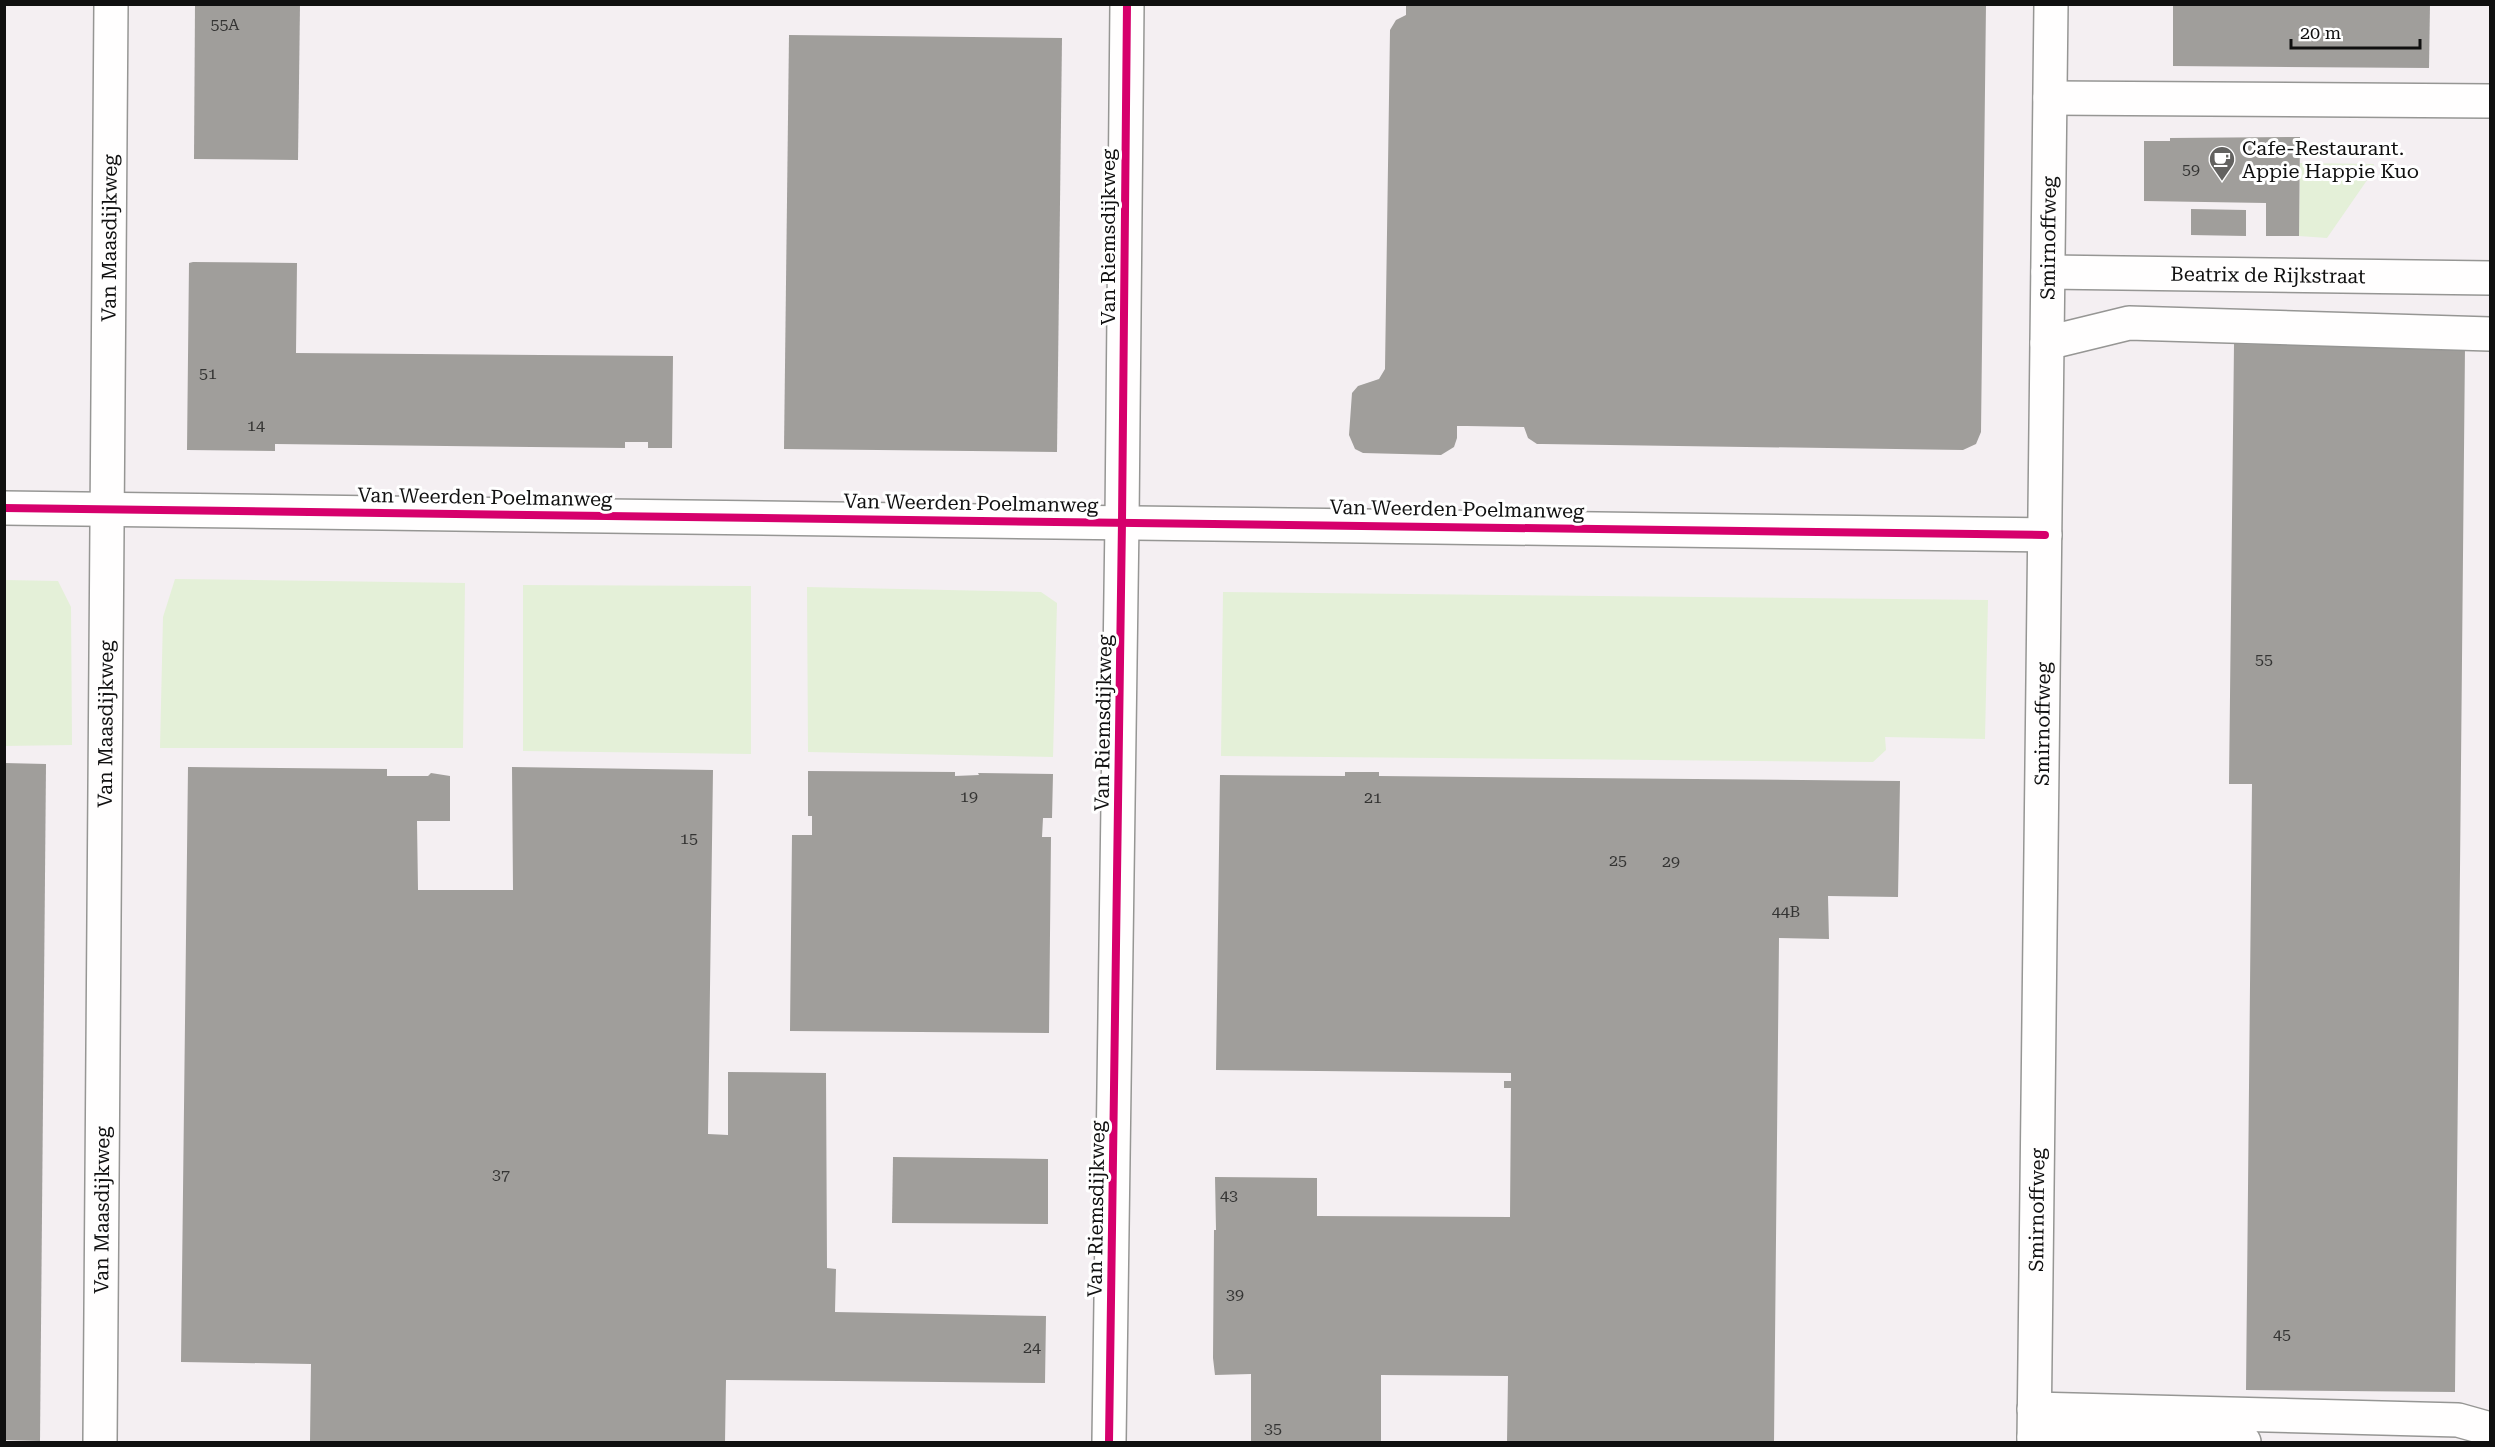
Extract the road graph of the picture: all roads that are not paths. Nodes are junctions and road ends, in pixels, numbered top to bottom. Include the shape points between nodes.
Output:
1 (111, 4) edge
2 (1127, 4) edge
3 (2051, 4) edge
4 (2050, 98) junction
5 (2490, 101) edge
6 (2048, 272) junction
7 (2490, 278) edge
8 (2490, 334) edge
9 (2047, 343) junction
10 (4, 507) edge
11 (107, 509) junction
12 (1122, 521) junction
13 (2045, 535) junction
14 (2490, 1429) edge
15 (2034, 1430) edge
16 (100, 1443) edge
17 (1109, 1443) edge
18 (2244, 1443) edge

1 - 11 street, Van Maasdijkweg
2 - 12 street, Van Riemsdijkweg
3 - 4 street, Smirnoffweg
4 - 5 street
4 - 6 street, Smirnoffweg
6 - 7 street, Beatrix de Rijkstraat
6 - 9 street, Smirnoffweg
8 - 9 street via 2129,323
9 - 13 street, Smirnoffweg
10 - 11 street, Van Weerden Poelmanweg
11 - 12 street, Van Weerden Poelmanweg
11 - 16 street, Van Maasdijkweg
12 - 13 street, Van Weerden Poelmanweg
12 - 17 street, Van Riemsdijkweg
13 - 15 street, Smirnoffweg
14 - 15 street via 2457,1420
15 - 18 street

